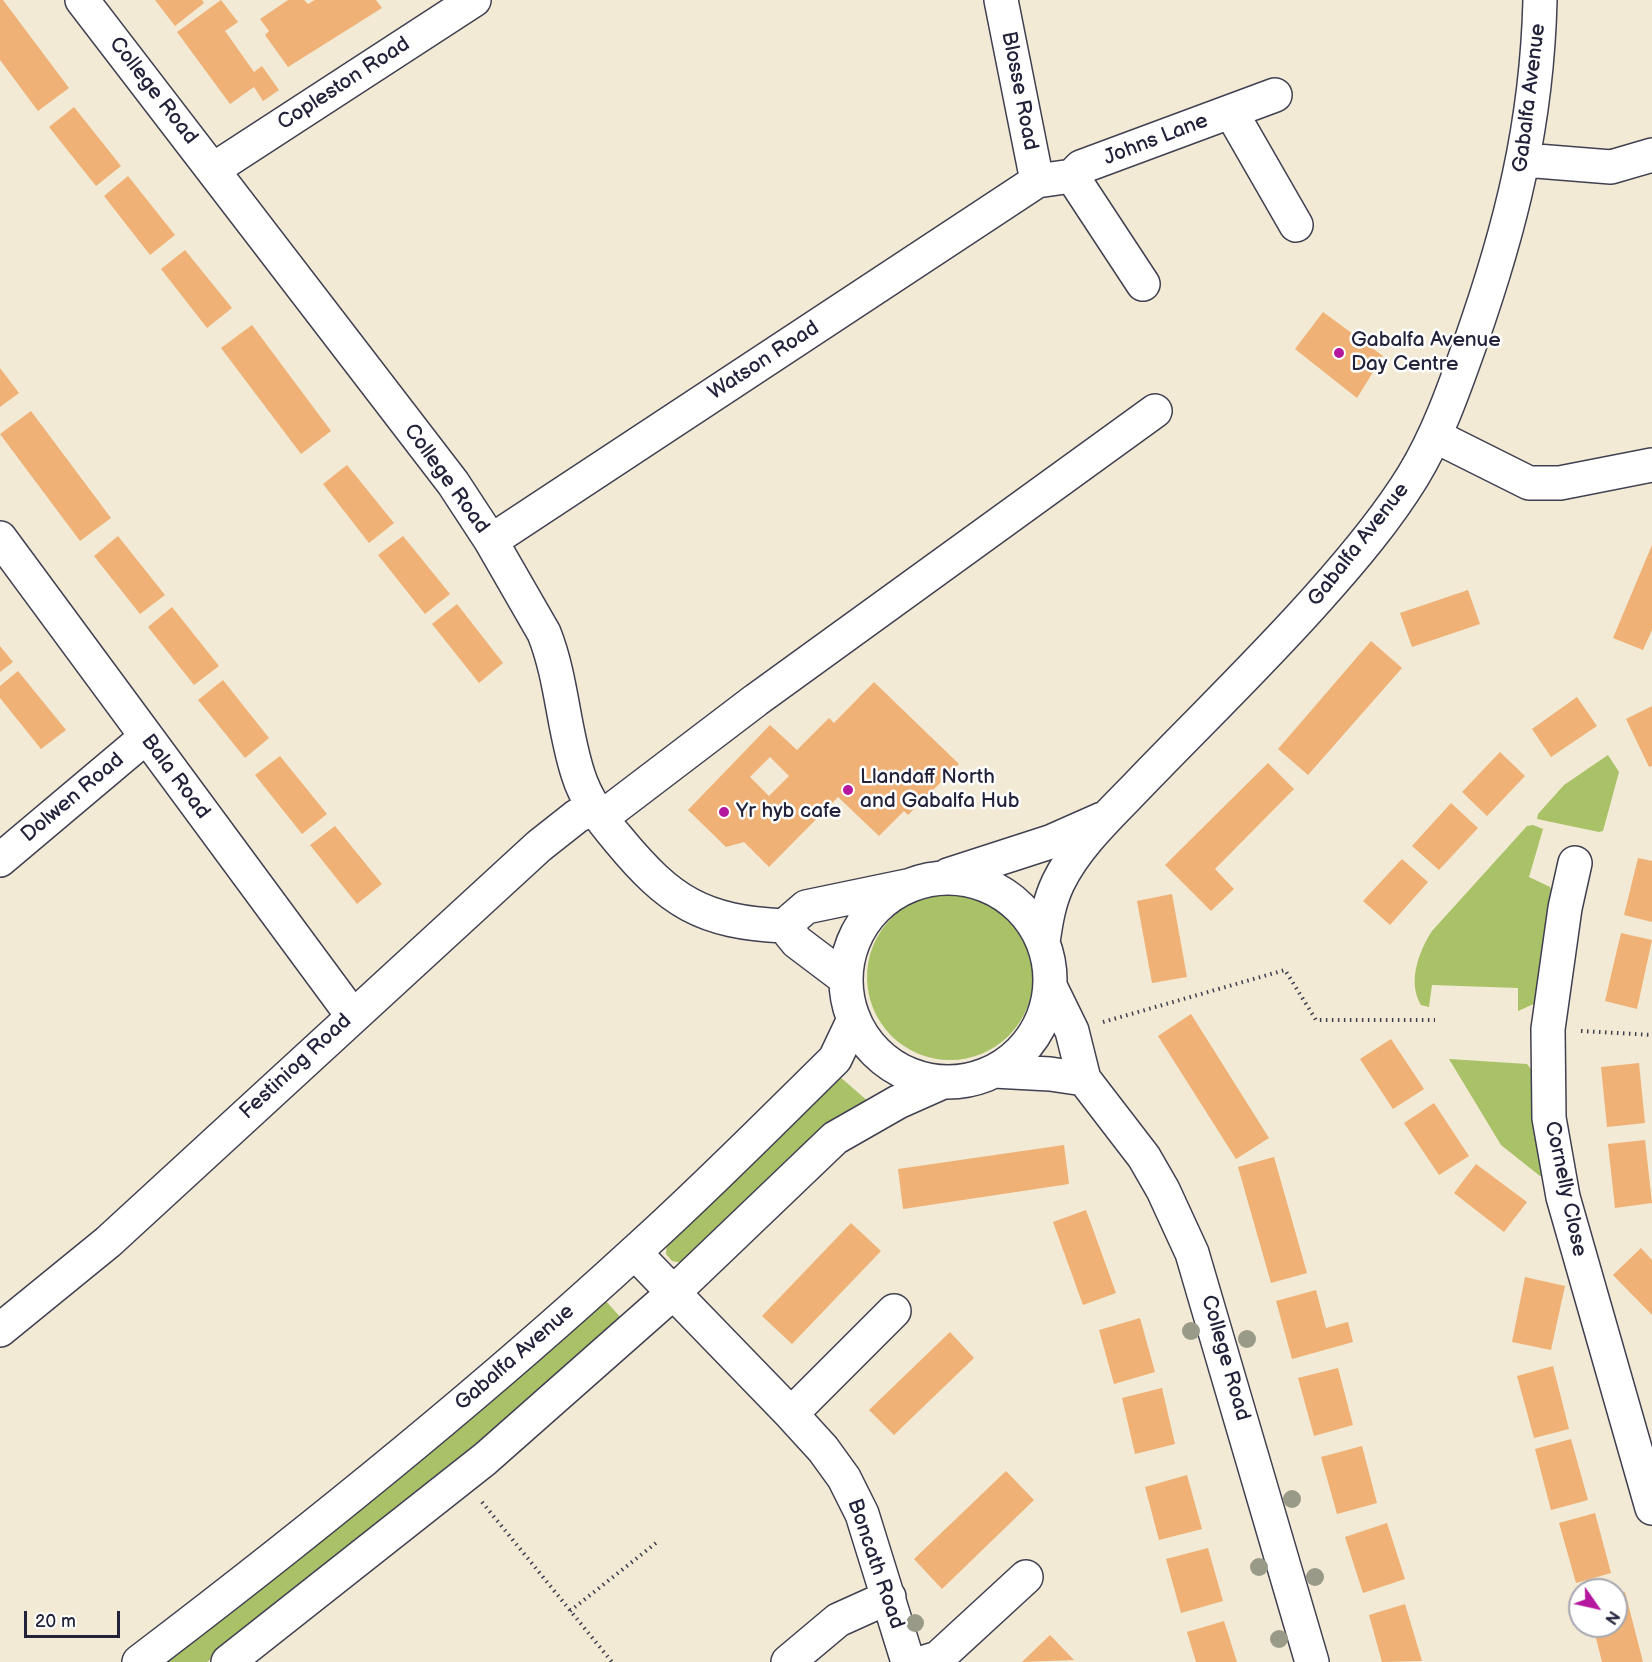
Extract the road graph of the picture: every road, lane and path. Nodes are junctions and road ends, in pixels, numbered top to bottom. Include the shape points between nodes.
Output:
1 (82, 0) edge
2 (474, 0) edge
3 (1001, 0) edge
4 (1540, 0) edge
5 (1275, 94) dead end
6 (1231, 112) junction
7 (1652, 155) edge
8 (1524, 160) junction
9 (214, 169) junction
10 (1072, 176) junction
11 (1037, 181) junction
12 (1296, 225) dead end
13 (1143, 284) dead end
14 (1155, 411) dead end
15 (1435, 436) junction
16 (1652, 465) edge
17 (0, 538) edge
18 (491, 541) junction
19 (146, 737) junction
20 (597, 813) junction
21 (1110, 816) junction
22 (0, 860) edge
23 (1575, 863) dead end
24 (940, 878) junction
25 (907, 886) junction
26 (784, 926) junction
27 (1043, 942) junction
28 (846, 979) junction
29 (1050, 986) junction
30 (352, 1015) junction
31 (854, 1018) junction
32 (1436, 1020) dead end
33 (1548, 1029) junction
34 (1072, 1031) junction
35 (1652, 1035) edge
36 (994, 1071) junction
37 (1084, 1079) junction
38 (943, 1082) junction
39 (635, 1253) junction
40 (673, 1293) junction
41 (894, 1311) dead end
42 (0, 1330) edge
43 (791, 1414) junction
44 (462, 1479) junction
45 (1652, 1508) edge
46 (656, 1543) dead end
47 (1026, 1577) dead end
48 (889, 1597) junction
49 (570, 1611) junction
50 (139, 1662) edge
51 (228, 1662) edge
52 (612, 1662) edge
53 (788, 1662) edge
54 (908, 1662) edge
55 (925, 1662) edge
56 (1312, 1662) edge

1 - 9 street, College Road
2 - 9 street, Copleston Road
3 - 11 street, Blosse Road
4 - 8 street, Gabalfa Avenue via 1539,50
5 - 6 street, Johns Lane
6 - 10 street, Johns Lane via 1081,167
6 - 12 street
7 - 8 street via 1611,167
8 - 15 street, Gabalfa Avenue via 1490,287
9 - 18 street, College Road via 453,483
10 - 11 street, Johns Lane
10 - 13 street
11 - 18 street, Watson Road
14 - 20 street, Festiniog Road
15 - 16 street via 1529,483 1560,483
15 - 21 street, Gabalfa Avenue via 1413,477 1374,532 1318,598
17 - 19 street, Bala Road
18 - 20 street, College Road via 552,652 572,754 586,796
19 - 22 street, Dolwen Road
19 - 30 street, Bala Road
20 - 26 street, College Road via 649,874 686,904 730,921
20 - 30 street, Festiniog Road via 578,816 539,846
21 - 24 street, Gabalfa Avenue via 1050,842
21 - 27 street, Gabalfa Avenue via 1058,883 1048,907
23 - 33 street, Cornelly Close
24 - 25 street
24 - 27 street via 974,880 1006,895 1030,918
25 - 26 street via 806,908
25 - 28 street via 882,902 863,924 850,950
26 - 28 street via 797,942
27 - 29 street
28 - 31 street
29 - 34 street, College Road
29 - 36 street via 1044,1017 1023,1050
30 - 42 street, Festiniog Road via 108,1242
31 - 38 street via 868,1043 889,1063 914,1076
31 - 39 street, Gabalfa Avenue via 835,1059
32 - 34 path via 1316,1020 1285,970
33 - 35 path
33 - 45 street, Cornelly Close via 1549,1118 1563,1197
34 - 37 street, College Road
36 - 37 street
36 - 38 street via 969,1080
37 - 56 street, College Road via 1144,1157 1192,1253
38 - 40 street via 835,1138
39 - 40 street, Boncath Road
39 - 50 street, Gabalfa Avenue via 417,1443
40 - 43 street, Boncath Road
40 - 44 street
41 - 43 street
43 - 48 street, Boncath Road via 844,1478 862,1514
44 - 49 path
44 - 51 street
46 - 49 path
47 - 55 street via 938,1658
48 - 53 street via 838,1620
48 - 54 street, Boncath Road
49 - 52 path

